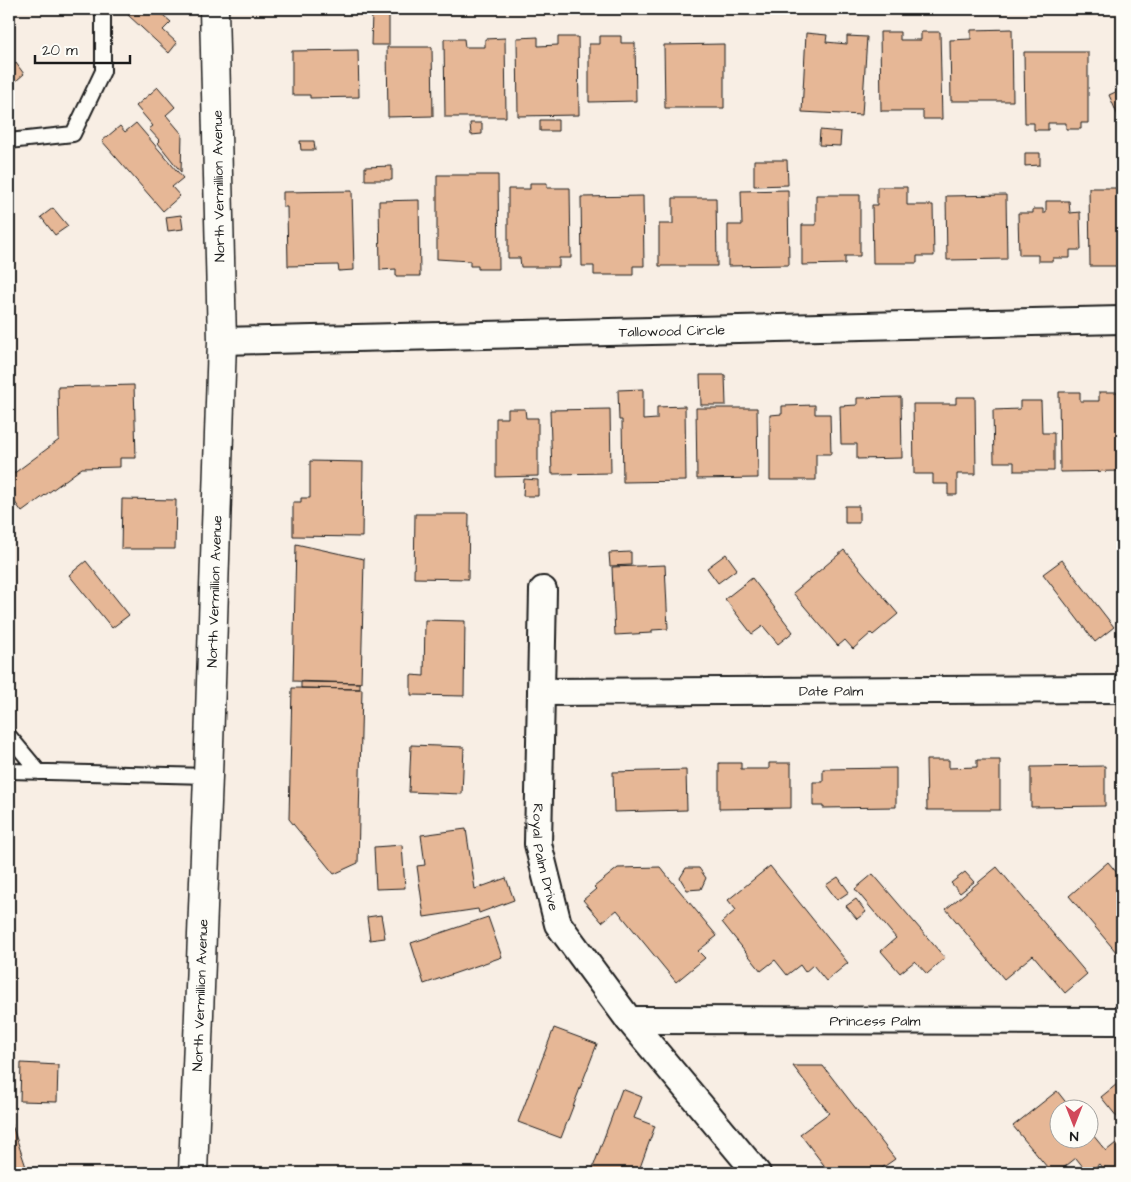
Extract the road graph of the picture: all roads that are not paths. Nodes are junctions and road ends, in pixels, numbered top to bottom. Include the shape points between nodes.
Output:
1 (103, 9) edge
2 (214, 9) edge
3 (9, 141) edge
4 (1122, 320) edge
5 (222, 341) junction
6 (543, 590) dead end
7 (1122, 689) edge
8 (541, 692) junction
9 (9, 736) edge
10 (9, 770) edge
11 (39, 772) junction
12 (208, 776) junction
13 (629, 1020) junction
14 (1122, 1021) edge
15 (193, 1173) edge
16 (757, 1173) edge

1 - 3 lane via 103,71 73,134
2 - 5 street, North Vermillion Avenue
4 - 5 street, Tallowood Circle
5 - 12 street, North Vermillion Avenue
6 - 8 street, Royal Palm Drive
7 - 8 street, Date Palm
8 - 13 street, Royal Palm Drive via 538,844 558,924
9 - 11 lane
10 - 11 lane
11 - 12 lane
12 - 15 street, North Vermillion Avenue
13 - 14 street, Princess Palm
13 - 16 street, Royal Palm Drive

